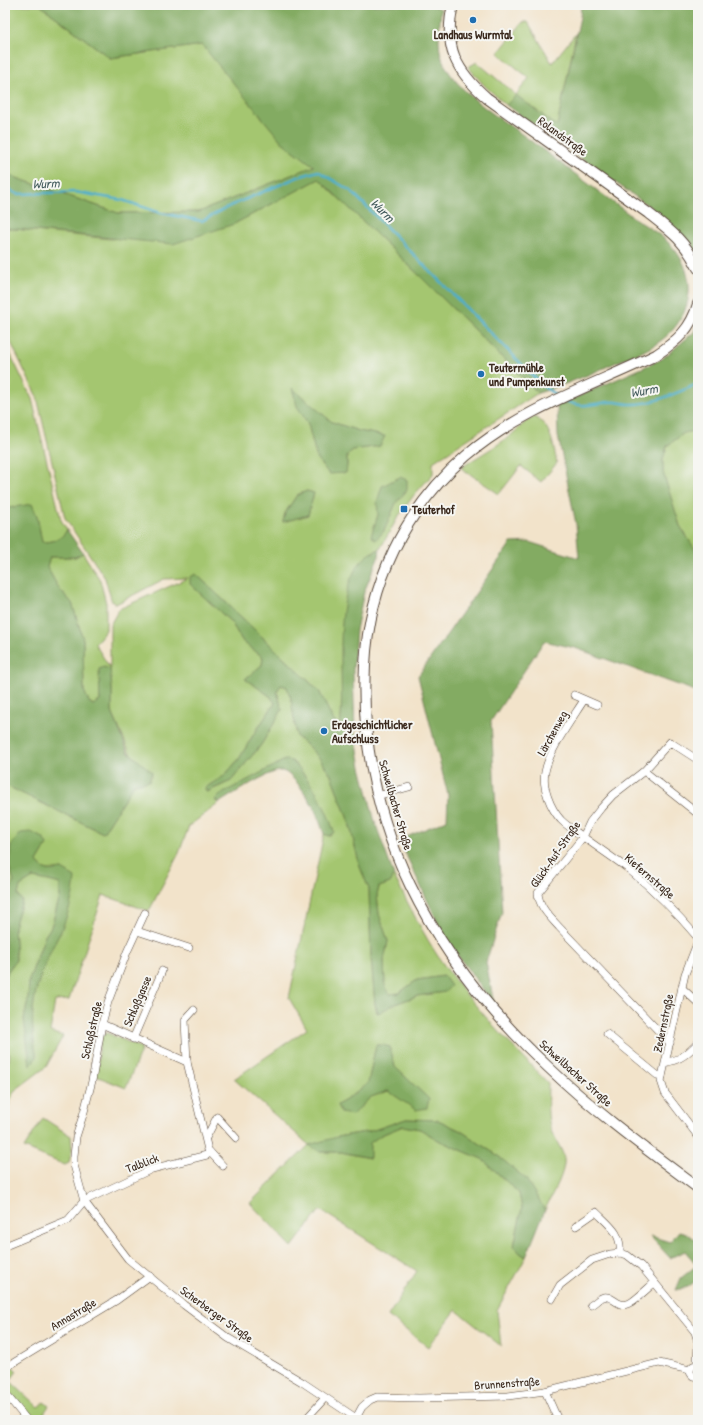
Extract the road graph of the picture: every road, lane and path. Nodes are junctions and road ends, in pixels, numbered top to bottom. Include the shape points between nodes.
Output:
1 (453, 5) edge
2 (698, 268) edge
3 (698, 304) edge
4 (574, 695) dead end
5 (584, 700) junction
6 (597, 706) dead end
7 (698, 760) edge
8 (644, 771) junction
9 (409, 787) dead end
10 (377, 796) junction
11 (698, 814) edge
12 (583, 837) junction
13 (145, 914) dead end
14 (137, 931) junction
15 (698, 940) edge
16 (189, 948) dead end
17 (695, 958) edge
18 (162, 971) dead end
19 (682, 988) junction
20 (698, 1003) edge
21 (194, 1010) dead end
22 (102, 1024) junction
23 (607, 1034) dead end
24 (133, 1039) junction
25 (670, 1043) junction
26 (698, 1043) edge
27 (186, 1062) junction
28 (666, 1062) junction
29 (662, 1076) junction
30 (698, 1136) edge
31 (206, 1138) junction
32 (236, 1138) dead end
33 (210, 1152) junction
34 (223, 1166) dead end
35 (698, 1188) edge
36 (84, 1201) junction
37 (576, 1226) dead end
38 (5, 1246) edge
39 (620, 1253) junction
40 (150, 1276) junction
41 (654, 1283) junction
42 (552, 1299) dead end
43 (591, 1305) dead end
44 (698, 1365) edge
45 (5, 1368) edge
46 (690, 1370) junction
47 (698, 1377) edge
48 (545, 1392) junction
49 (5, 1393) edge
50 (325, 1398) junction
51 (358, 1419) edge
52 (27, 1420) edge
53 (305, 1420) edge
54 (558, 1420) edge

1 - 2 main road, Rolandstraße via 449,33 451,49 458,66 470,82 487,98 667,227 689,250
3 - 10 main road, Schweilbacher Straße via 687,328 666,349 656,356 542,407 498,432 466,456 425,499 394,549 375,598 366,653 365,724
4 - 5 street
5 - 6 street
5 - 12 street, Lärchenweg via 554,749 545,771 544,781 552,806 560,819
7 - 8 street, Glück-Auf-Straße via 670,742
8 - 11 street
8 - 12 street, Glück-Auf-Straße via 613,795 590,822
9 - 10 street
10 - 35 main road, Schweilbacher Straße via 399,862 411,888 453,959 478,991 507,1026 559,1077 624,1132
12 - 15 street, Kiefernstraße via 650,888
12 - 25 street, Glück-Auf-Straße via 538,893 539,900 559,927
13 - 14 street, Schloßstraße
14 - 16 street
14 - 22 street, Schloßstraße via 118,975
15 - 17 street, Zedernstraße
17 - 19 street, Zedernstraße via 685,974
18 - 24 street, Schloßgasse
19 - 20 street, Zedernstraße
19 - 25 street, Zedernstraße
21 - 27 street via 185,1020
22 - 24 street, Schloßgasse
22 - 36 street, Schloßstraße via 92,1081 76,1137 74,1156
23 - 29 street via 656,1076
24 - 27 street, Schloßgasse
25 - 28 street, Zedernstraße
26 - 28 street via 674,1062
27 - 31 street
28 - 29 street
29 - 30 street via 665,1093
31 - 32 street via 217,1117
31 - 33 street
33 - 34 street
33 - 36 street, Talblick via 207,1155 152,1169
36 - 38 street via 68,1220
36 - 40 street, Scherberger Straße via 128,1258
37 - 39 street via 596,1212 618,1235
39 - 41 street via 641,1266
39 - 42 street via 592,1260 560,1285
40 - 45 street, Annastraße via 116,1300
40 - 50 street, Scherberger Straße via 228,1338
41 - 43 street via 628,1304 621,1305 606,1296
41 - 44 street via 695,1332 698,1342
44 - 46 street
46 - 47 street, Brunnenstraße via 691,1375
46 - 48 street, Brunnenstraße via 659,1363
48 - 51 street, Brunnenstraße via 508,1396 377,1397 362,1407
48 - 54 street
49 - 52 street
50 - 51 street, Scherberger Straße
50 - 53 street

